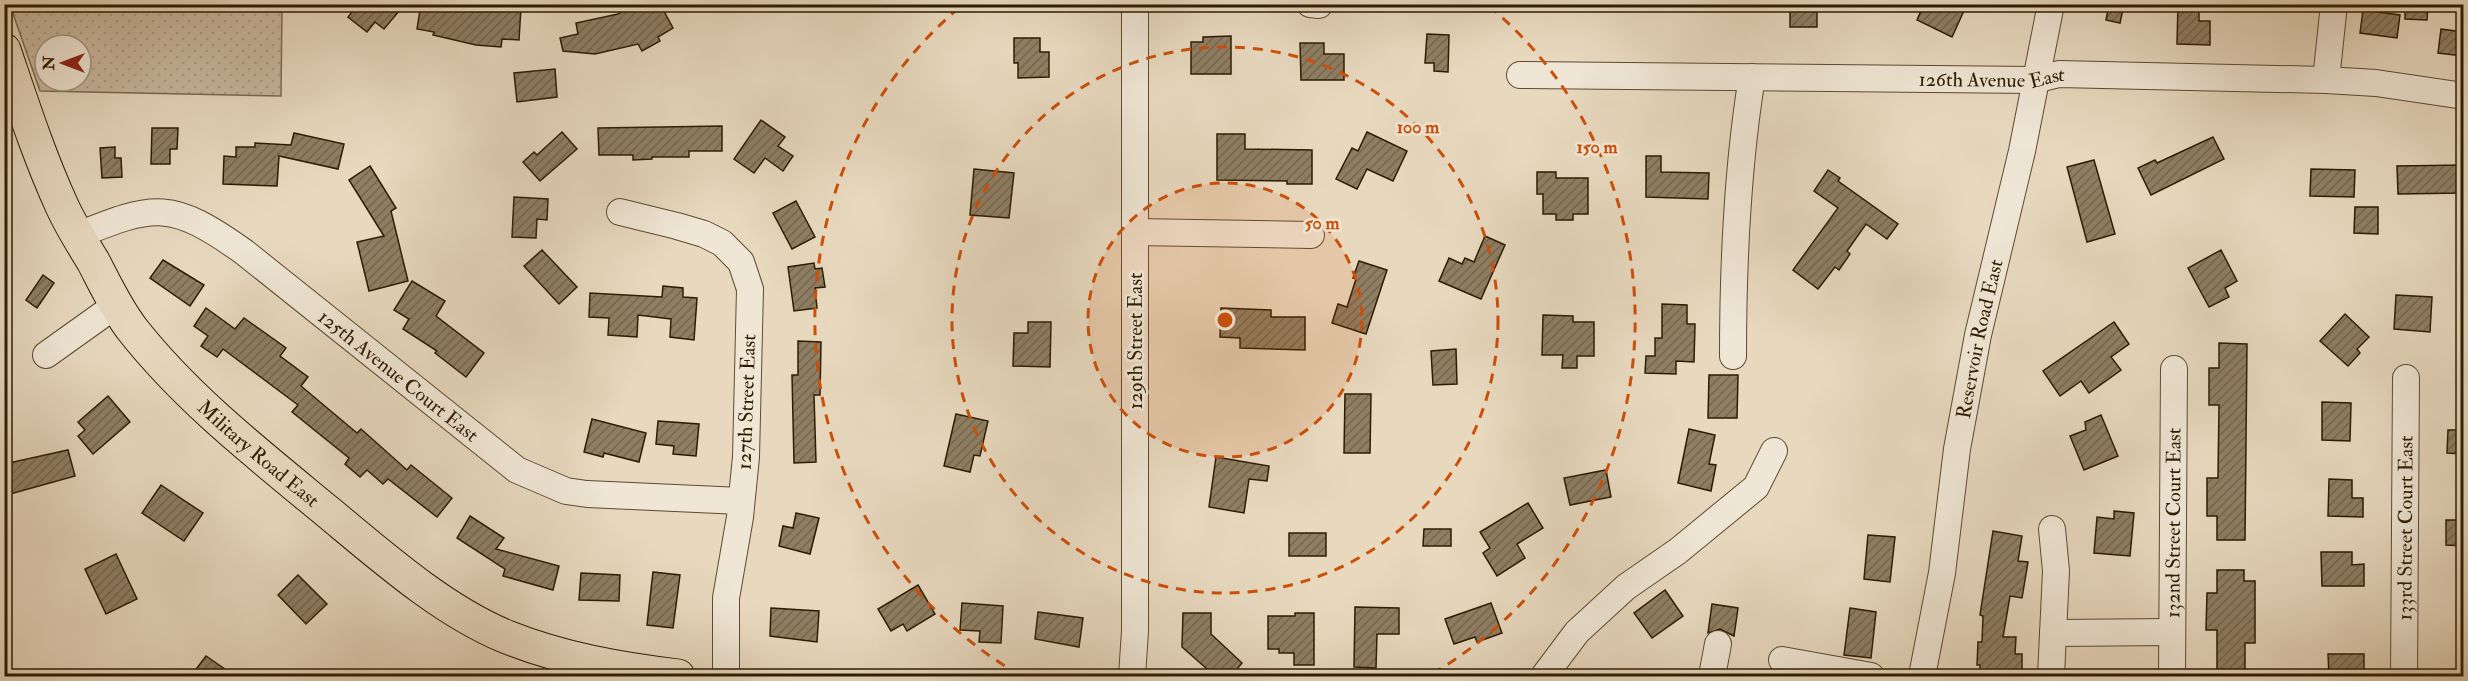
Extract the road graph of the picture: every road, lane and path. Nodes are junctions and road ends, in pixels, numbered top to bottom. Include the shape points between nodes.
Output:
1 (1136, 4) edge
2 (1310, 4) edge
3 (2051, 4) edge
4 (2334, 4) edge
5 (1319, 5) edge
6 (4, 50) edge
7 (1520, 75) dead end
8 (1752, 77) junction
9 (2035, 80) junction
10 (2326, 80) junction
11 (2463, 96) edge
12 (620, 212) dead end
13 (1135, 232) junction
14 (1311, 235) dead end
15 (76, 236) junction
16 (116, 305) junction
17 (46, 356) dead end
18 (1734, 356) dead end
19 (2174, 369) dead end
20 (2406, 378) dead end
21 (1774, 451) dead end
22 (741, 501) junction
23 (2052, 529) dead end
24 (2172, 632) junction
25 (2052, 633) junction
26 (1718, 644) dead end
27 (1782, 660) dead end
28 (678, 676) edge
29 (726, 676) edge
30 (1132, 676) edge
31 (1544, 676) edge
32 (1712, 676) edge
33 (1870, 676) edge
34 (1922, 676) edge
35 (2051, 676) edge
36 (2172, 676) edge
37 (2404, 676) edge

1 - 13 street, 129th Street East
2 - 5 street
3 - 9 street, Reservoir Road East
4 - 10 street
6 - 15 main road, Military Road East
7 - 8 street, 126th Avenue East
8 - 9 street, 126th Avenue East
8 - 18 street via 1734,267
9 - 10 street, 126th Avenue East via 2059,74
9 - 34 street, Reservoir Road East via 1978,335 1957,449 1942,573
10 - 11 street, 126th Avenue East
12 - 22 street, 127th Street East via 704,234 722,243 741,262 750,289
13 - 14 street
13 - 30 street, 129th Street East
15 - 16 main road, Military Road East
15 - 22 street, 125th Avenue Court East via 140,212 185,216 208,226 244,252 517,470 566,491 587,494
16 - 17 street
16 - 28 main road, Military Road East via 171,373 231,432 364,541 457,610 506,636 558,655
19 - 24 street, 132nd Street Court East
20 - 37 street, 133rd Street Court East
21 - 31 street via 1756,487 1678,551 1626,587 1577,632
22 - 29 street, 127th Street East via 726,598
23 - 25 street via 2056,571
24 - 25 street
24 - 36 street, 132nd Street Court East
25 - 35 street
26 - 32 street
27 - 33 street

